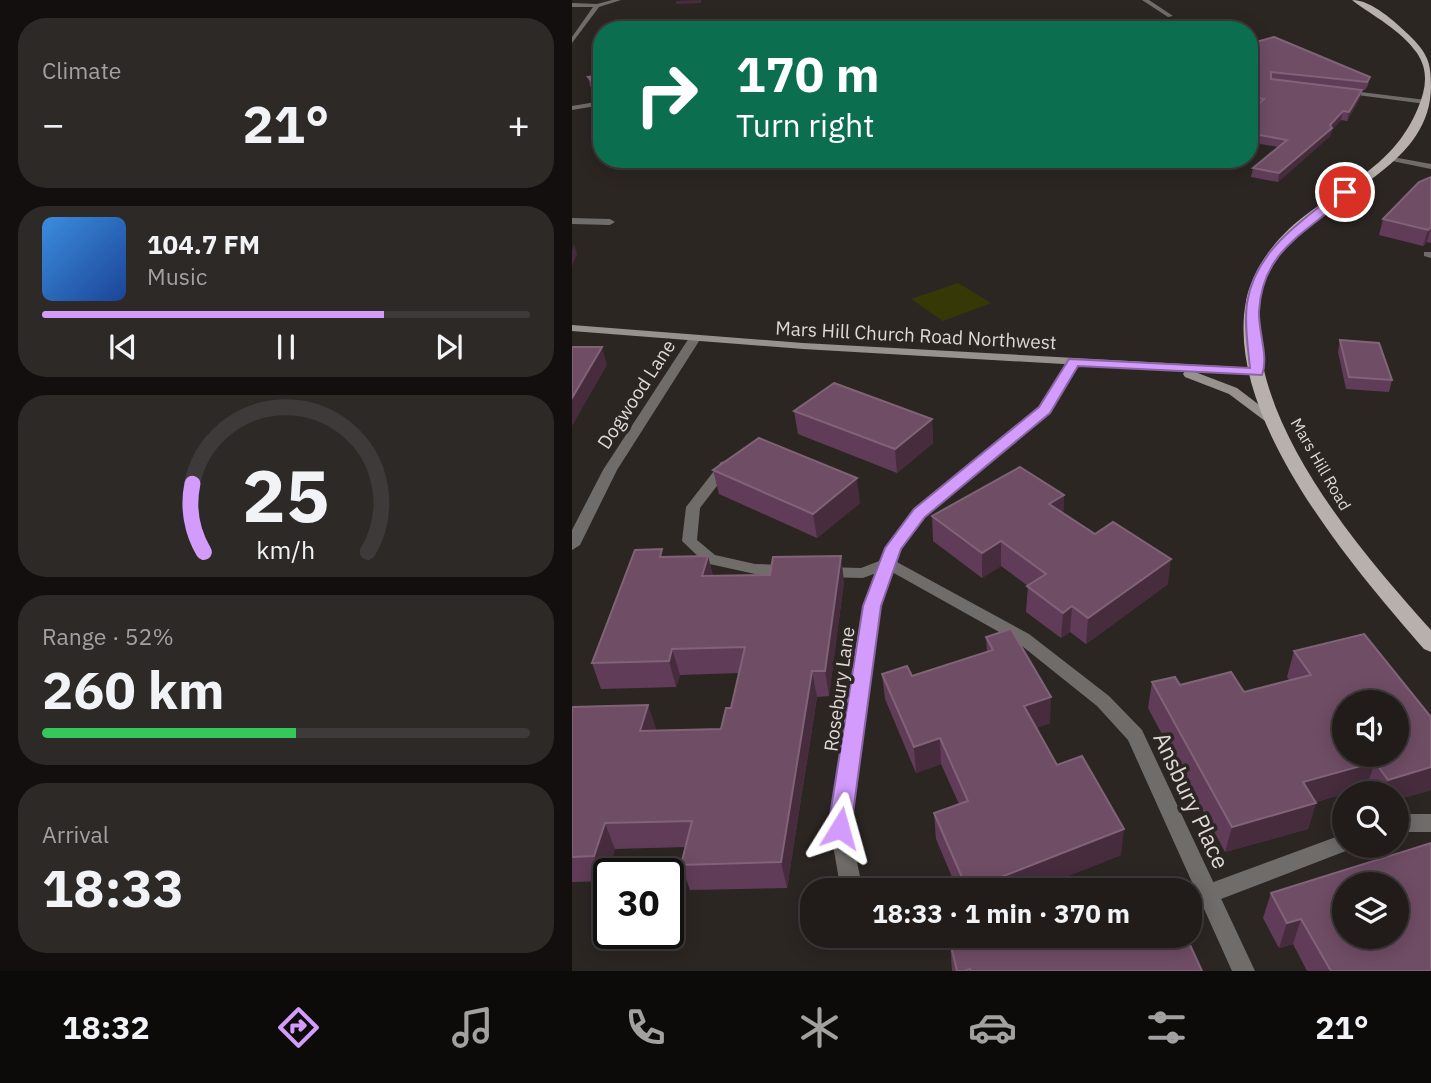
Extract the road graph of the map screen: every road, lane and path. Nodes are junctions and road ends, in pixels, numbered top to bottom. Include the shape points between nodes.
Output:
1 (618, 0) edge
2 (1145, 0) edge
3 (1355, 0) edge
4 (572, 5) edge
5 (597, 6) junction
6 (1169, 16) dead end
7 (572, 41) edge
8 (1336, 91) edge
9 (1426, 102) junction
10 (593, 104) edge
11 (572, 108) edge
12 (1390, 158) junction
13 (1431, 167) edge
14 (572, 221) edge
15 (610, 222) dead end
16 (572, 328) edge
17 (695, 338) junction
18 (1074, 362) junction
19 (1157, 366) junction
20 (1257, 372) junction
21 (1274, 421) junction
22 (743, 454) edge
23 (572, 545) edge
24 (887, 563) junction
25 (1431, 644) edge
26 (1409, 823) edge
27 (1431, 823) edge
28 (1332, 848) edge
29 (850, 878) edge
30 (1208, 894) junction
31 (1244, 971) edge

1 - 5 street
2 - 6 street
3 - 9 main road, Mars Hill Road via 1394,27 1419,52 1430,75
4 - 5 street
5 - 7 street
8 - 9 street
9 - 12 main road, Mars Hill Road via 1410,138
10 - 11 street
12 - 13 street
12 - 20 main road, Mars Hill Road via 1296,229 1264,269 1253,300
14 - 15 street
16 - 17 street, Mars Hill Church Road Northwest
17 - 18 street, Mars Hill Church Road Northwest
17 - 23 street, Dogwood Lane via 610,471
18 - 19 street, Mars Hill Church Road Northwest
18 - 24 street, Rosebury Lane via 1045,410 920,513
19 - 20 street, Mars Hill Church Road Northwest
19 - 21 street via 1216,383
20 - 21 main road, Mars Hill Road
21 - 25 main road, Mars Hill Road via 1325,513
22 - 24 street via 722,468 693,507 689,541 710,559 755,569 863,573
24 - 29 street, Rosebury Lane via 872,606 840,828
24 - 30 street, Ansbury Place via 1023,638 1103,701 1135,735
26 - 27 street
28 - 30 street
30 - 31 street, Ansbury Place

